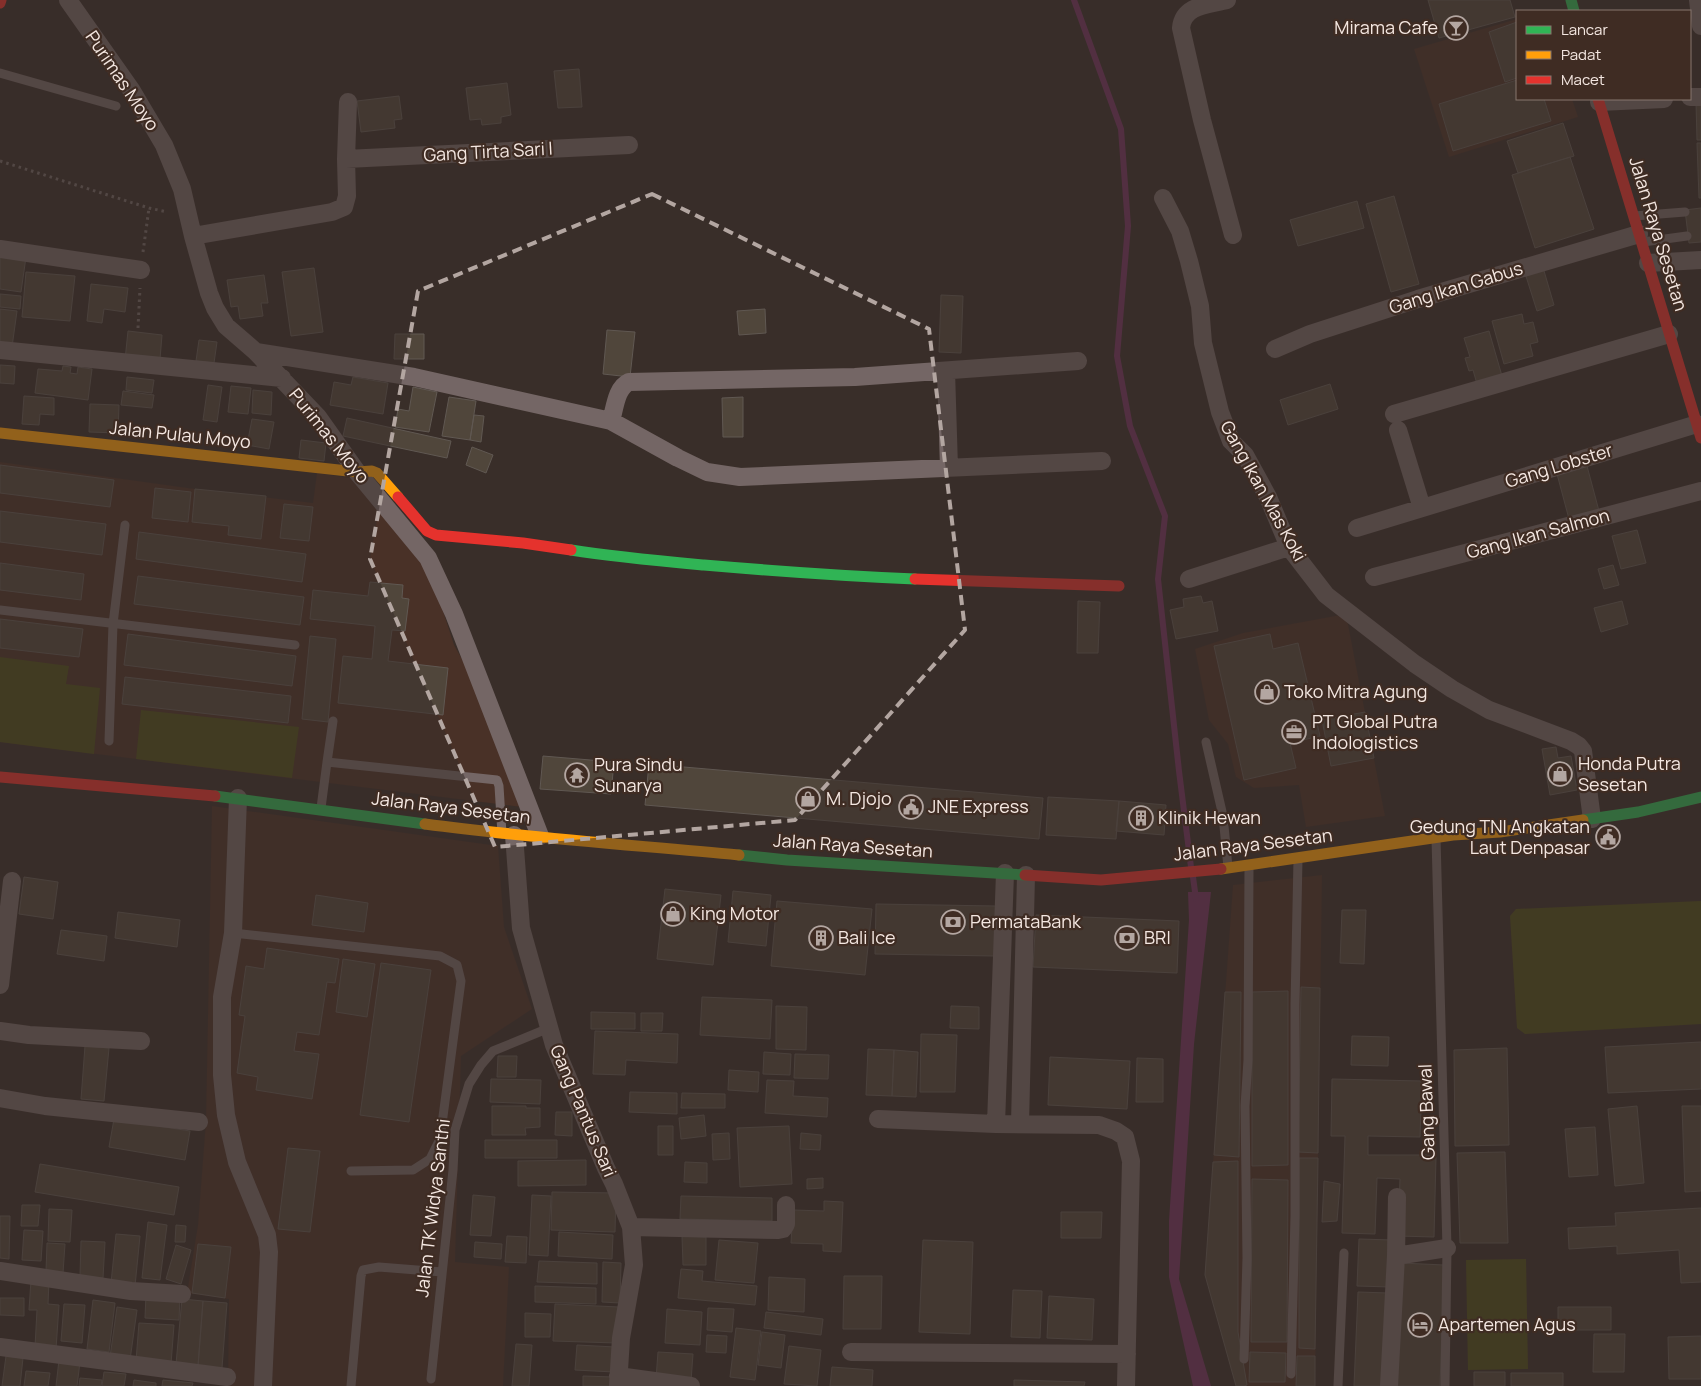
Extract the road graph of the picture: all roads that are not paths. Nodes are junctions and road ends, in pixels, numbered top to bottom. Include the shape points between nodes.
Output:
1 (68, 0) edge
2 (1227, 0) edge
3 (1698, 0) edge
4 (1701, 26) edge
5 (0, 73) edge
6 (1599, 100) edge
7 (348, 102) dead end
8 (116, 106) dead end
9 (629, 144) dead end
10 (346, 159) junction
11 (1163, 198) dead end
12 (1685, 212) dead end
13 (1634, 216) junction
14 (1233, 235) dead end
15 (193, 236) junction
16 (1687, 236) dead end
17 (1640, 238) junction
18 (0, 249) edge
19 (1701, 260) edge
20 (1648, 263) junction
21 (141, 270) dead end
22 (1669, 334) junction
23 (1275, 349) dead end
24 (0, 350) edge
25 (256, 352) junction
26 (1078, 361) dead end
27 (946, 371) junction
28 (282, 378) junction
29 (1693, 381) edge
30 (611, 421) junction
31 (1699, 431) edge
32 (0, 433) edge
33 (1102, 462) dead end
34 (949, 468) junction
35 (357, 472) junction
36 (1701, 491) edge
37 (1422, 508) junction
38 (125, 525) dead end
39 (1357, 528) dead end
40 (1289, 547) junction
41 (1374, 577) dead end
42 (1190, 578) dead end
43 (1119, 586) dead end
44 (0, 610) edge
45 (113, 624) junction
46 (295, 644) dead end
47 (333, 721) dead end
48 (109, 740) dead end
49 (1206, 742) dead end
50 (327, 762) junction
51 (0, 777) edge
52 (1701, 797) edge
53 (238, 798) junction
54 (320, 809) junction
55 (1592, 819) junction
56 (508, 835) junction
57 (540, 836) junction
58 (1436, 838) junction
59 (1298, 857) junction
60 (1249, 864) junction
61 (1228, 867) junction
62 (1005, 874) junction
63 (1026, 875) junction
64 (12, 881) dead end
65 (232, 933) junction
66 (0, 985) edge
67 (550, 1028) junction
68 (0, 1031) edge
69 (141, 1041) dead end
70 (0, 1098) edge
71 (878, 1119) dead end
72 (199, 1122) dead end
73 (996, 1124) junction
74 (1020, 1124) junction
75 (351, 1172) dead end
76 (1397, 1197) dead end
77 (786, 1205) dead end
78 (631, 1227) junction
79 (1447, 1248) junction
80 (1344, 1253) dead end
81 (1396, 1256) junction
82 (0, 1271) edge
83 (442, 1272) junction
84 (182, 1294) dead end
85 (0, 1347) edge
86 (851, 1352) dead end
87 (1127, 1354) junction
88 (1244, 1358) dead end
89 (1290, 1374) dead end
90 (227, 1377) dead end
91 (431, 1379) dead end
92 (618, 1381) edge
93 (263, 1386) edge
94 (351, 1386) edge
95 (691, 1386) edge
96 (1126, 1386) edge
97 (1338, 1386) edge
98 (1389, 1386) edge
99 (1445, 1386) edge

1 - 15 street, Purimas Moyo via 132,92 164,145 182,190
2 - 14 street via 1190,10 1182,20 1181,28
3 - 4 street
5 - 8 lane
6 - 13 main road, Jalan Raya Sesetan
7 - 10 street
9 - 10 street, Gang Tirta Sari I
10 - 15 street via 347,196 344,207 332,212
11 - 40 street, Gang Ikan Mas Koki via 1180,231 1189,261 1200,306 1203,343 1220,412 1231,441 1245,455 1268,496
12 - 13 lane
13 - 17 main road, Jalan Raya Sesetan
15 - 25 street, Purimas Moyo via 215,308 226,326
16 - 17 lane
17 - 20 main road, Jalan Raya Sesetan
17 - 23 street, Gang Ikan Gabus via 1418,299 1310,334
18 - 21 street
19 - 20 street
20 - 22 main road, Jalan Raya Sesetan
22 - 29 main road, Jalan Raya Sesetan
22 - 37 street via 1396,422
24 - 28 street
25 - 28 street, Purimas Moyo
25 - 30 street via 414,376
26 - 27 street
27 - 30 street via 855,377 629,382 620,390
27 - 34 street
28 - 35 street, Purimas Moyo via 318,418
29 - 31 main road, Jalan Raya Sesetan
30 - 34 street via 707,472 740,477
31 - 37 street, Gang Lobster
32 - 35 main road, Jalan Pulau Moyo
33 - 34 street
35 - 43 main road, Jalan Pulau Moyo via 377,473 427,531 436,535 752,570
35 - 57 street, Purimas Moyo via 428,558 454,614
36 - 41 street, Gang Ikan Salmon
37 - 39 street, Gang Lobster
38 - 45 lane
40 - 42 street
40 - 55 street, Gang Ikan Mas Koki via 1326,595 1415,664 1488,710 1579,746 1583,752
44 - 45 lane
45 - 46 lane
45 - 48 lane
47 - 50 lane
49 - 61 lane via 1223,816
50 - 54 lane
50 - 56 lane via 497,780
51 - 53 main road, Jalan Raya Sesetan
52 - 55 main road, Jalan Raya Sesetan
53 - 54 main road, Jalan Raya Sesetan
53 - 65 street
54 - 56 main road, Jalan Raya Sesetan
55 - 58 main road, Jalan Raya Sesetan
56 - 57 main road, Jalan Raya Sesetan
56 - 67 street, Gang Pantus Sari via 521,928
57 - 62 main road, Jalan Raya Sesetan via 787,860
58 - 59 main road, Jalan Raya Sesetan
58 - 79 lane, Gang Bawal
59 - 60 main road, Jalan Raya Sesetan
59 - 89 lane via 1295,1216
60 - 61 main road, Jalan Raya Sesetan
60 - 88 lane
61 - 63 main road, Jalan Raya Sesetan via 1100,880
62 - 63 main road, Jalan Raya Sesetan
62 - 73 street
63 - 74 street
64 - 66 street
65 - 75 lane via 440,956 457,965 461,981 440,1140 430,1159 413,1170
65 - 93 street via 222,997 222,1075 226,1115 237,1162 268,1235
67 - 78 street, Gang Pantus Sari via 554,1045
67 - 83 lane, Jalan TK Widya Santhi via 493,1051 469,1084 455,1130
68 - 69 street
70 - 72 street via 44,1106
71 - 73 street
73 - 74 street
74 - 87 street via 1100,1125 1125,1137 1131,1160
76 - 81 street
77 - 78 street via 786,1224 778,1230
78 - 92 street, Gang Pantus Sari via 634,1264 620,1338
79 - 81 street
79 - 99 lane, Gang Bawal
80 - 97 lane
81 - 98 street
82 - 84 street via 131,1291
83 - 91 lane, Jalan TK Widya Santhi
83 - 94 lane via 379,1267 363,1270
85 - 90 street
86 - 87 street
87 - 96 street
92 - 95 street

